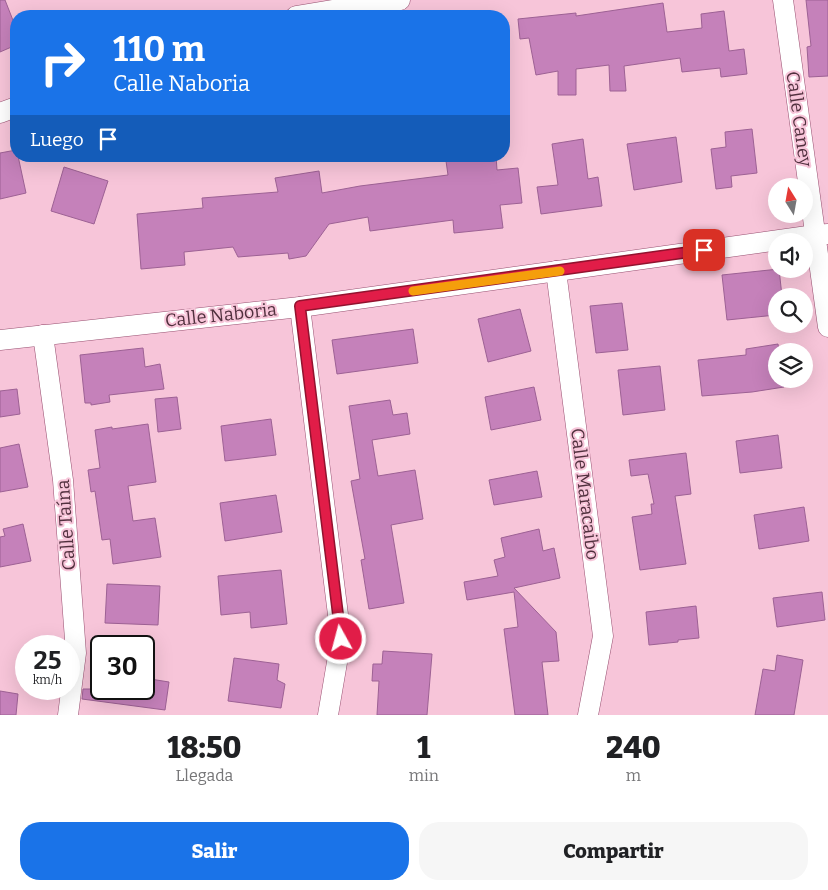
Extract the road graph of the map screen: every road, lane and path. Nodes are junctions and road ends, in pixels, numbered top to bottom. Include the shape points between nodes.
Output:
1 (400, 0) edge
2 (782, 0) edge
3 (338, 4) edge
4 (317, 10) edge
5 (822, 235) edge
6 (556, 271) junction
7 (300, 306) junction
8 (828, 327) edge
9 (43, 335) junction
10 (0, 340) edge
11 (68, 715) edge
12 (328, 715) edge
13 (588, 715) edge

1 - 3 street
2 - 5 street, Calle Caney
3 - 4 street
5 - 6 street, Calle Naboria
5 - 8 street, Calle Caney
6 - 7 street, Calle Naboria
6 - 13 street, Calle Maracaibo via 603,636
7 - 9 street, Calle Naboria
7 - 12 street via 341,639
9 - 10 street, Calle Naboria
9 - 11 street, Calle Taína via 63,480 76,653

